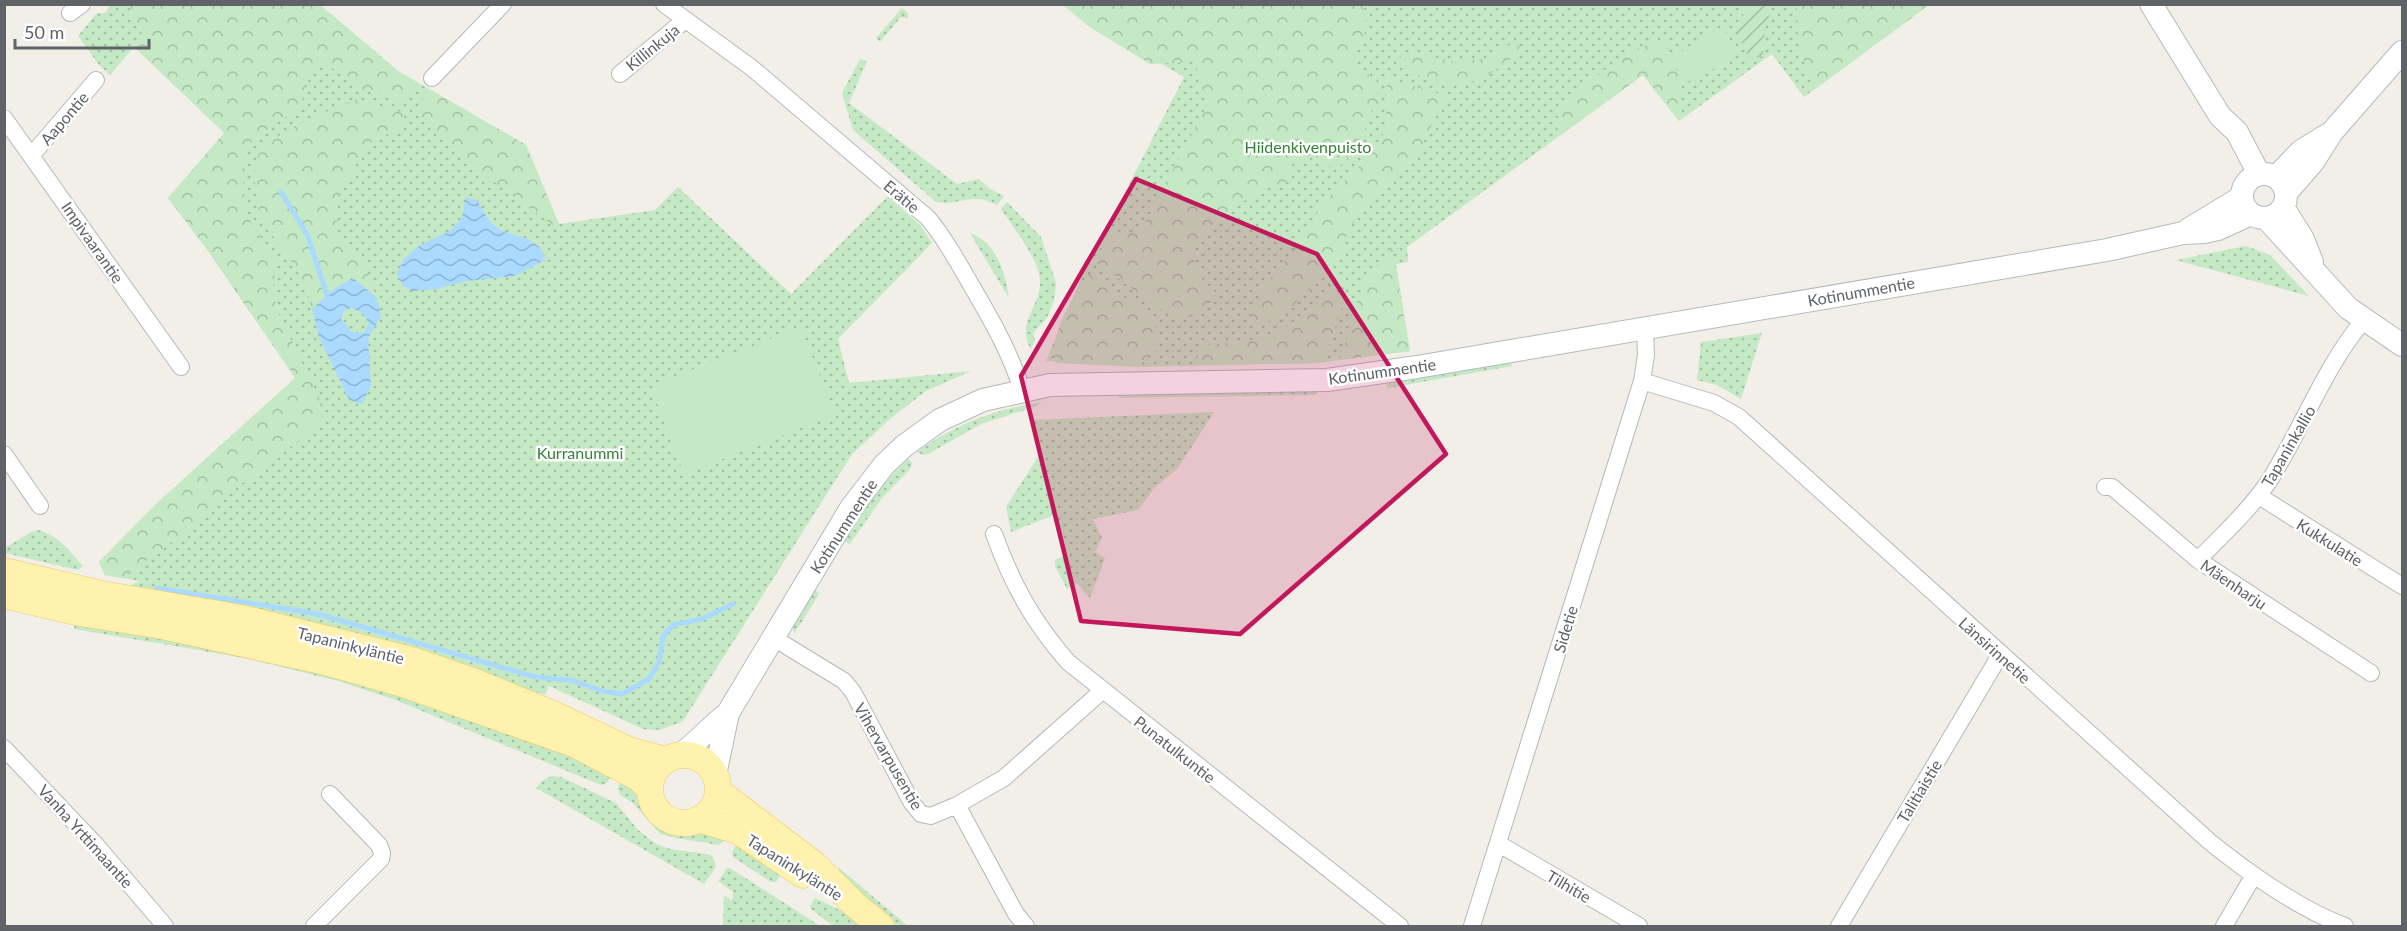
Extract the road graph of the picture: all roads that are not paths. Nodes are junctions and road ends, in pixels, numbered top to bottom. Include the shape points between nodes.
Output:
1 (503, 4) edge
2 (664, 4) edge
3 (2151, 4) edge
4 (685, 20) junction
5 (2403, 52) edge
6 (620, 74) dead end
7 (432, 78) dead end
8 (96, 80) dead end
9 (4, 118) edge
10 (31, 156) junction
11 (2264, 195) junction
12 (2363, 321) junction
13 (1645, 329) junction
14 (2403, 345) edge
15 (181, 367) dead end
16 (1642, 381) junction
17 (1022, 390) junction
18 (4, 454) edge
19 (2105, 487) dead end
20 (2259, 496) junction
21 (40, 506) dead end
22 (994, 534) dead end
23 (2198, 560) junction
24 (2403, 586) edge
25 (9, 589) edge
26 (772, 636) junction
27 (2000, 655) junction
28 (2371, 673) dead end
29 (1102, 691) junction
30 (728, 712) junction
31 (4, 748) edge
32 (673, 758) junction
33 (716, 783) junction
34 (650, 789) junction
35 (330, 794) dead end
36 (957, 805) junction
37 (699, 819) junction
38 (1499, 844) junction
39 (2254, 875) junction
40 (855, 905) junction
41 (165, 927) edge
42 (314, 927) edge
43 (881, 927) edge
44 (1026, 927) edge
45 (1400, 927) edge
46 (1472, 927) edge
47 (1639, 927) edge
48 (1839, 927) edge
49 (2224, 927) edge
50 (2345, 927) edge

1 - 7 street
2 - 4 street, Erätie
3 - 11 main road via 2220,116 2237,132
4 - 6 street, Killinkuja
4 - 17 street, Erätie via 752,68 928,218 942,234 996,328
5 - 11 main road, Kotinummentie via 2332,132 2313,162
8 - 10 street, Aapontie
9 - 10 street, Impivaarantie
10 - 15 street, Impivaarantie
11 - 12 main road via 2317,275
11 - 13 main road, Kotinummentie via 2183,233 2107,250
12 - 14 main road
12 - 20 street, Tapaninkallio
13 - 16 street, Sidetie
13 - 17 main road, Kotinummentie via 1328,380 1050,385
16 - 27 street, Länsirinnetie via 1714,403 1739,417
16 - 38 street, Sidetie
17 - 26 main road, Kotinummentie via 958,410 923,431 884,465 851,508
18 - 21 street
19 - 23 street, Mäenharju via 2112,487
20 - 23 street, Tapaninkallio
20 - 24 street, Kukkulatie
22 - 29 street, Punatulkuntie via 1031,616 1068,662
23 - 28 street, Mäenharju
25 - 32 main road, Tapaninkyläntie via 102,594 242,618 412,660 553,714 629,750
25 - 34 main road, Tapaninkyläntie via 80,613 311,659 403,684 574,744 614,763
26 - 30 main road, Kotinummentie
26 - 36 street, Vihervarpusentie via 844,681 921,814 931,816
27 - 39 street, Länsirinnetie via 2154,794
27 - 48 street, Talitiaistie
29 - 36 street via 1004,778
29 - 45 street, Punatulkuntie
30 - 32 main road, Kotinummentie
30 - 33 main road, Kotinummentie
31 - 41 street, Vanha Yrttimaantie via 96,845
32 - 33 main road via 697,758 710,768
32 - 34 main road via 656,770
33 - 37 main road via 710,811
33 - 40 main road, Tapaninkyläntie via 814,864
34 - 37 main road via 654,806 666,818 682,823
35 - 42 street via 379,845 382,854 381,860
36 - 44 street
37 - 40 main road, Tapaninkyläntie via 738,831
38 - 46 street, Sidetie
38 - 47 street, Tilhitie
39 - 49 street
39 - 50 street, Länsirinnetie via 2316,914
40 - 43 main road, Tapaninkyläntie

